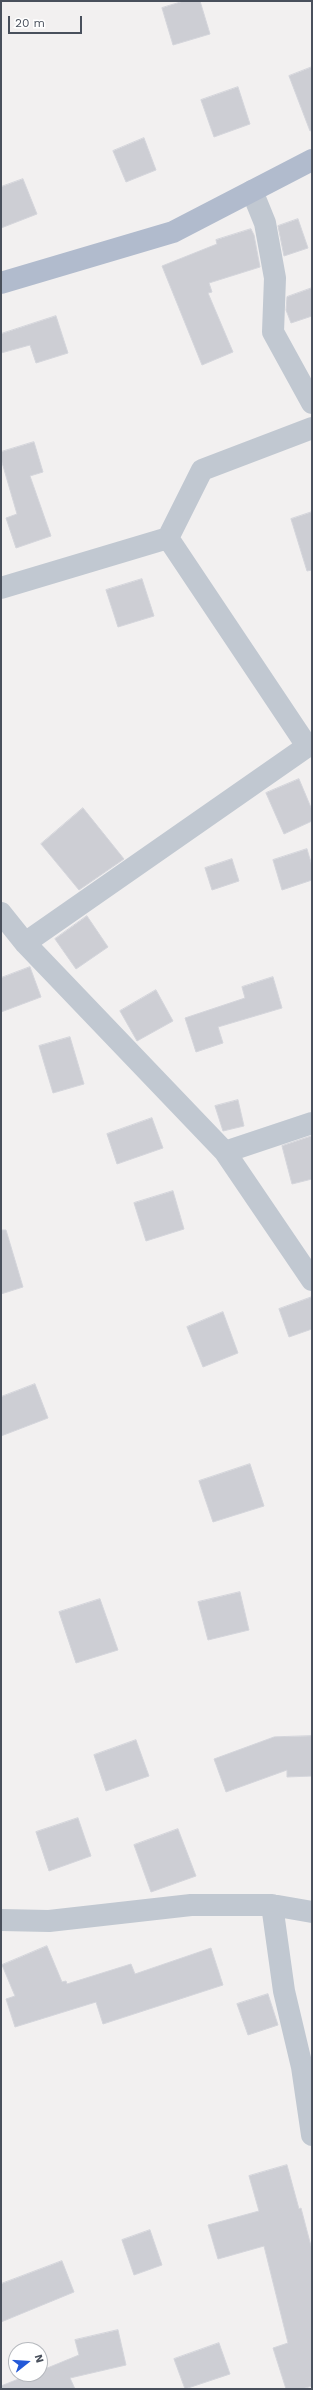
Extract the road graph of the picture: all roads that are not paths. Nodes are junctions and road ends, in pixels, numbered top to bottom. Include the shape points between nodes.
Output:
1 (312, 160) edge
2 (252, 191) junction
3 (1, 284) edge
4 (312, 403) edge
5 (312, 428) edge
6 (168, 538) junction
7 (1, 588) edge
8 (310, 745) edge
9 (1, 913) edge
10 (25, 943) junction
11 (312, 1123) edge
12 (224, 1152) junction
13 (312, 1280) edge
14 (272, 1905) junction
15 (312, 1912) edge
16 (1, 1920) edge
17 (312, 2135) edge

1 - 2 main road
2 - 3 main road via 173,232
2 - 4 street via 266,223 275,278 273,332
5 - 6 street via 202,470
6 - 7 street
6 - 8 street
8 - 10 street
9 - 10 street
10 - 12 street
11 - 12 street
12 - 13 street
14 - 15 street
14 - 16 street via 191,1906 49,1921
14 - 17 street via 283,1984 302,2067

